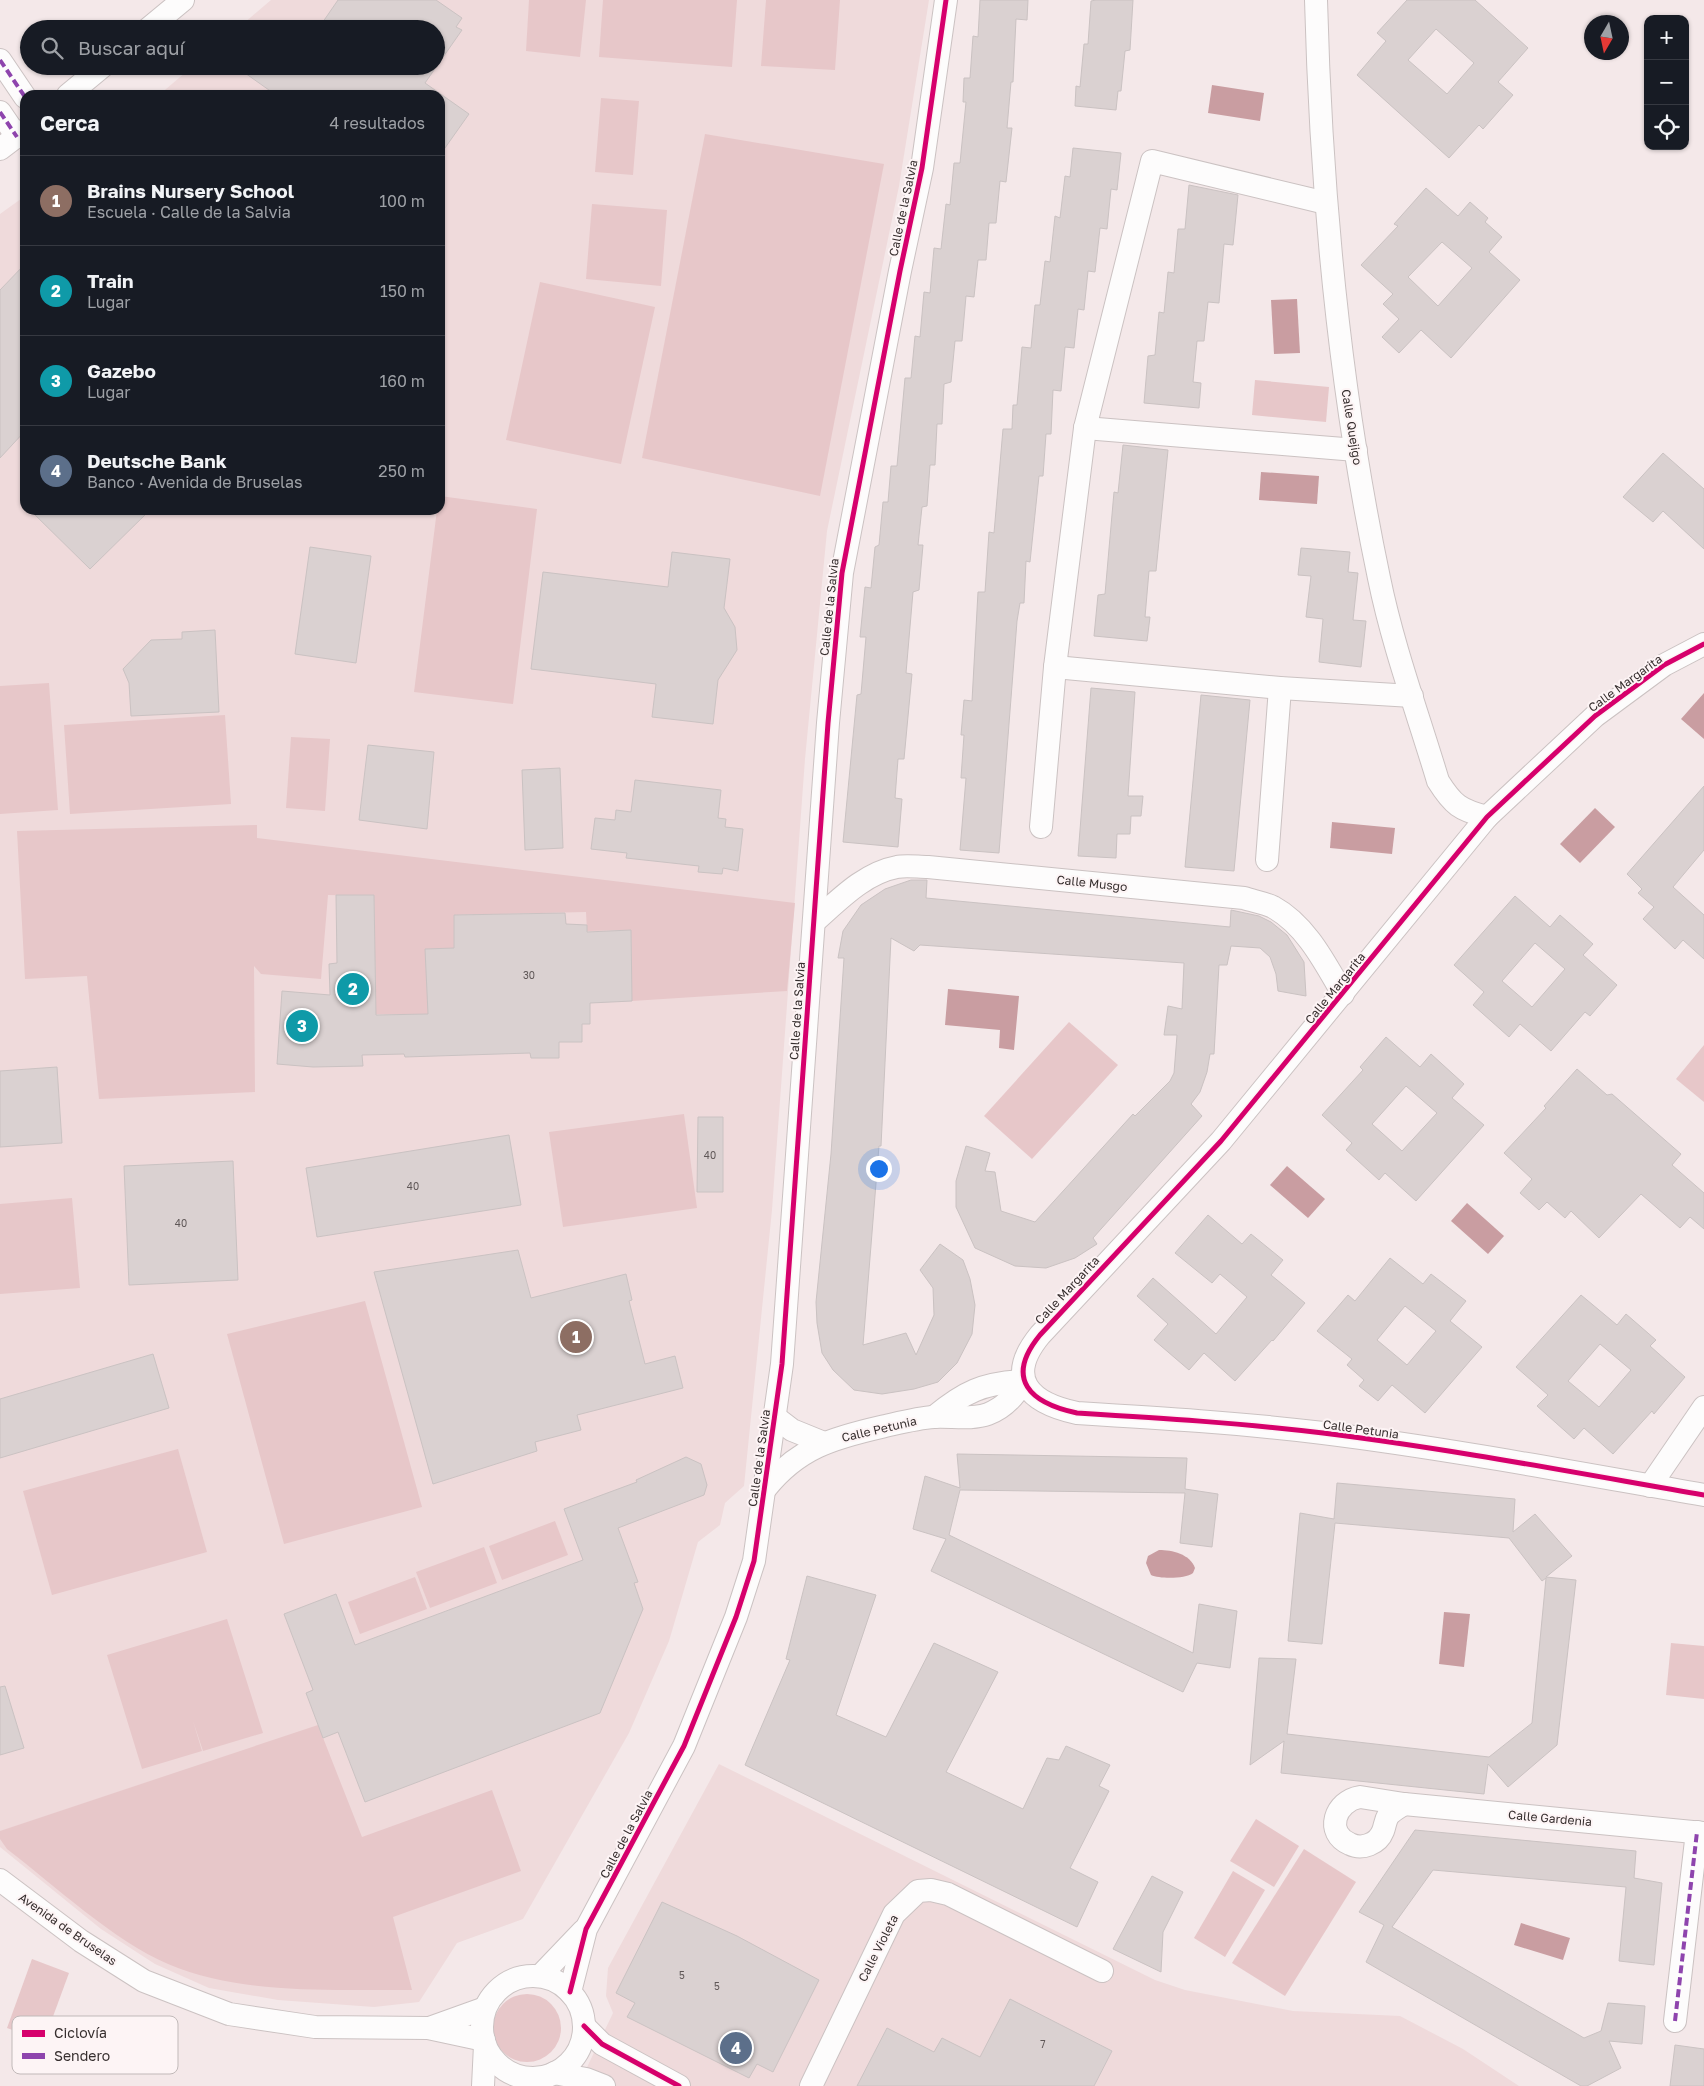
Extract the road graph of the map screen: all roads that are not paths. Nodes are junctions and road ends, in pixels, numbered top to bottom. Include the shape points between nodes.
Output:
1 (183, 0) edge
2 (946, 0) edge
3 (1316, 0) edge
4 (159, 20) edge
5 (0, 60) edge
6 (92, 75) edge
7 (21, 90) edge
8 (74, 90) edge
9 (0, 112) edge
10 (14, 138) edge
11 (1326, 203) junction
12 (1085, 428) junction
13 (1356, 450) junction
14 (1704, 644) edge
15 (1055, 667) junction
16 (1280, 688) junction
17 (1412, 696) junction
18 (1487, 818) junction
19 (1041, 827) dead end
20 (1267, 860) dead end
21 (814, 922) junction
22 (1343, 994) junction
23 (1023, 1381) junction
24 (1704, 1407) edge
25 (775, 1417) junction
26 (824, 1443) junction
27 (1650, 1486) junction
28 (766, 1488) junction
29 (1704, 1495) edge
30 (1404, 1804) dead end
31 (1701, 1832) edge
32 (0, 1880) edge
33 (586, 1928) junction
34 (1102, 1971) dead end
35 (540, 1976) junction
36 (570, 1992) junction
37 (485, 2008) junction
38 (1675, 2022) dead end
39 (584, 2026) junction
40 (428, 2028) junction
41 (484, 2042) junction
42 (538, 2079) edge
43 (483, 2086) edge
44 (604, 2086) edge
45 (679, 2086) edge
46 (811, 2086) edge

1 - 4 street
2 - 21 street, Calle de la Salvia via 922,168 842,572
3 - 11 street, Calle Quejigo
5 - 7 street
6 - 8 street
9 - 10 street
11 - 12 street via 1152,161
11 - 13 street, Calle Quejigo via 1349,416
12 - 13 street
12 - 15 street
13 - 17 street, Calle Quejigo via 1379,580
14 - 18 street, Calle Margarita via 1664,665 1595,716
15 - 16 street
15 - 19 street
16 - 17 street
16 - 20 street
17 - 18 street, Calle Quejigo via 1438,781 1449,799 1459,809
18 - 22 street, Calle Margarita
21 - 22 street, Calle Musgo via 847,893 876,874 897,867 928,867 1244,898 1271,906 1289,917 1320,954
21 - 25 street, Calle de la Salvia via 782,1364
22 - 23 street, Calle Margarita via 1221,1141 1029,1348 1023,1361
23 - 26 street, Calle Petunia via 1000,1382 968,1392 934,1417 870,1429
23 - 27 street, Calle Petunia via 1042,1400 1061,1410 1078,1413 1186,1420 1426,1447
24 - 27 street
25 - 26 street, Calle Petunia via 792,1430
25 - 28 street, Calle de la Salvia
26 - 28 street, Calle Petunia via 780,1471
27 - 29 street, Calle Petunia
28 - 33 street, Calle de la Salvia via 754,1561 736,1617 684,1746
30 - 31 street, Calle Gardenia
31 - 38 street, Calle Gardenia
32 - 40 street, Avenida de Bruselas via 81,1941 144,1982 229,2014 315,2027
33 - 35 street, Calle de la Salvia
33 - 36 street, Calle de la Salvia
34 - 46 street, Calle Violeta via 948,1894 932,1890 918,1892 894,1914
35 - 36 street via 556,1981
35 - 37 street via 525,1976 508,1982 494,1993
36 - 39 street via 581,2009
37 - 40 street, Avenida de Bruselas
37 - 41 street via 481,2027
39 - 42 street via 582,2039 568,2065
39 - 45 street via 602,2044
40 - 41 street, Avenida de Bruselas
41 - 42 street via 500,2066 515,2074
41 - 43 street
42 - 44 street via 586,2078

